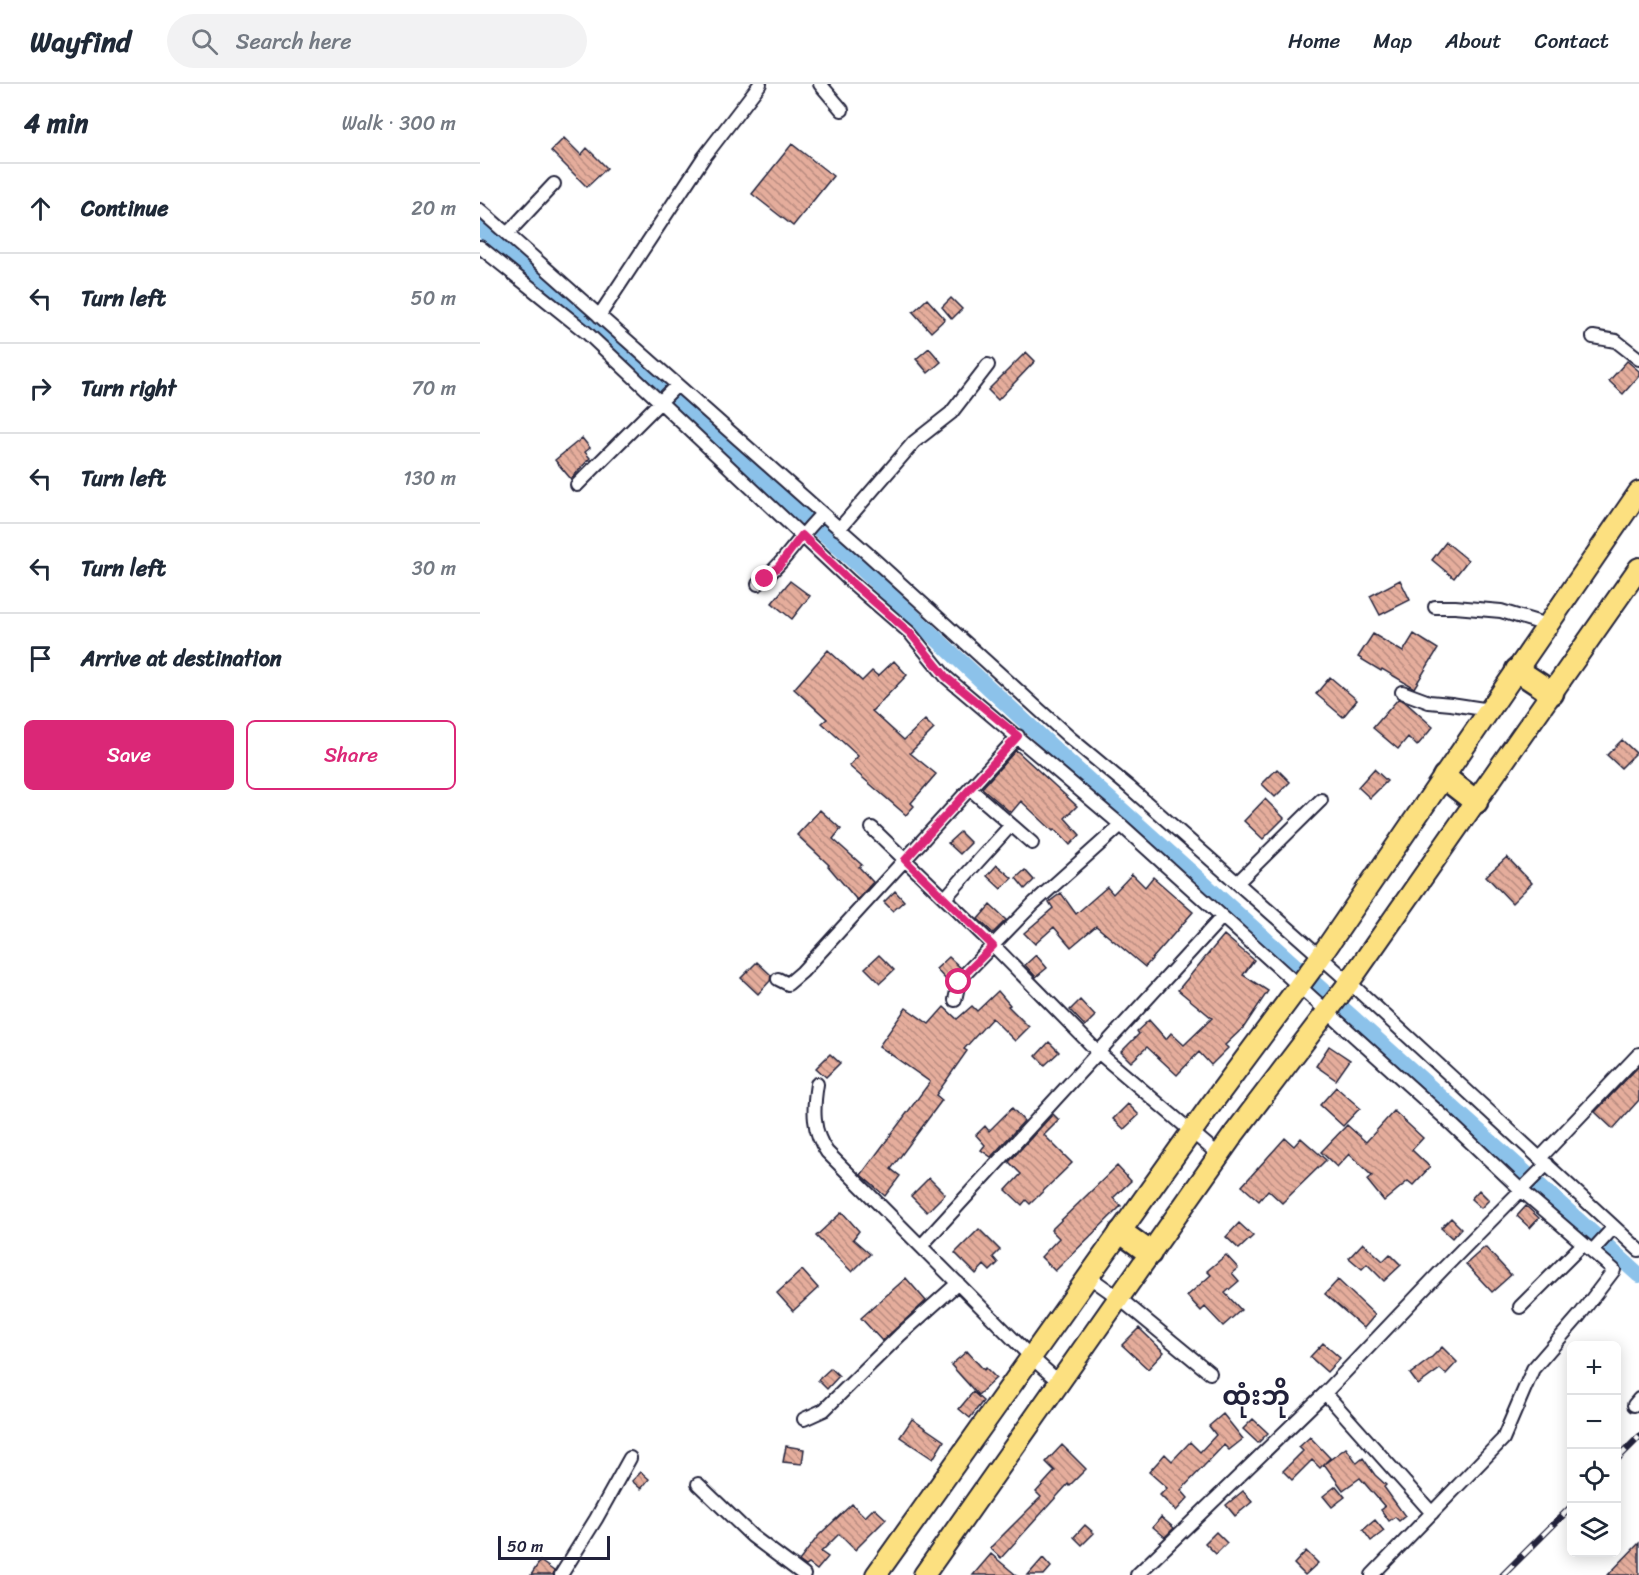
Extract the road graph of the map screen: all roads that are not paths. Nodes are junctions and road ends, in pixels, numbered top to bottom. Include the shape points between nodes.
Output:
1 (760, 84) edge
2 (820, 84) edge
3 (842, 110) dead end
4 (554, 184) dead end
5 (480, 210) edge
6 (507, 234) junction
7 (480, 247) edge
8 (599, 316) junction
9 (1593, 338) dead end
10 (1639, 359) edge
11 (988, 365) dead end
12 (668, 394) junction
13 (577, 485) dead end
14 (1639, 492) edge
15 (821, 515) junction
16 (839, 529) junction
17 (805, 531) junction
18 (1639, 568) edge
19 (758, 584) dead end
20 (1435, 607) dead end
21 (1547, 625) junction
22 (1517, 670) junction
23 (1402, 692) dead end
24 (1552, 693) junction
25 (1490, 711) junction
26 (1018, 736) junction
27 (1444, 777) junction
28 (970, 789) junction
29 (1321, 800) dead end
30 (1476, 802) junction
31 (1011, 825) junction
32 (1121, 825) junction
33 (872, 828) dead end
34 (1032, 843) dead end
35 (905, 860) junction
36 (1237, 883) junction
37 (945, 898) junction
38 (1222, 917) junction
39 (993, 946) junction
40 (1310, 971) junction
41 (778, 979) dead end
42 (1347, 985) junction
43 (955, 1000) dead end
44 (1330, 1008) junction
45 (1099, 1053) junction
46 (1639, 1054) edge
47 (817, 1084) dead end
48 (1191, 1132) junction
49 (1219, 1155) junction
50 (1543, 1164) junction
51 (1524, 1188) junction
52 (1612, 1229) junction
53 (1121, 1232) junction
54 (921, 1246) junction
55 (1591, 1246) junction
56 (1639, 1250) edge
57 (1150, 1253) junction
58 (1088, 1276) junction
59 (958, 1283) junction
60 (1119, 1298) junction
61 (1520, 1306) dead end
62 (1031, 1357) junction
63 (1210, 1372) dead end
64 (1059, 1382) junction
65 (1325, 1393) junction
66 (804, 1419) dead end
67 (630, 1458) dead end
68 (698, 1484) dead end
69 (1432, 1513) junction
70 (561, 1575) edge
71 (804, 1575) edge
72 (876, 1575) edge
73 (924, 1575) edge
74 (1137, 1575) edge
75 (1372, 1575) edge

1 - 8 street via 704,157
2 - 3 street
4 - 6 street
5 - 6 street
6 - 8 street
7 - 12 street
8 - 12 street
9 - 10 street via 1616,341
11 - 16 street via 951,413 914,442
12 - 13 street
12 - 15 street
12 - 17 street
14 - 21 main road
15 - 16 street
15 - 17 street
16 - 36 street
17 - 19 street via 779,566
17 - 26 street via 850,581 910,633 946,677
18 - 24 main road
20 - 21 street via 1501,611
21 - 22 main road
22 - 24 highway
22 - 25 main road
23 - 25 street via 1429,702
24 - 30 main road
25 - 27 main road
26 - 28 street
26 - 32 street
27 - 30 highway
27 - 40 main road
28 - 31 street
28 - 35 street
29 - 36 street
30 - 42 main road
31 - 34 street
31 - 37 street
32 - 38 street
32 - 39 street via 1034,903
33 - 35 street
35 - 37 street
35 - 41 street via 794,980 788,984
36 - 40 street
37 - 39 street
38 - 40 street
38 - 45 street
39 - 43 street via 959,982
39 - 45 street
40 - 42 street
40 - 44 street
40 - 48 main road
42 - 44 main road
42 - 50 street
44 - 49 main road
44 - 51 street
45 - 48 street
45 - 54 street
46 - 50 street
47 - 54 street via 813,1108 820,1143
48 - 49 street
48 - 53 main road
49 - 57 main road
50 - 51 street
50 - 52 street
51 - 55 street
51 - 65 street
52 - 55 street
52 - 56 street
53 - 57 highway
53 - 58 main road
54 - 59 street
55 - 61 street
55 - 69 street via 1614,1270 1533,1369 1503,1439
57 - 60 main road
58 - 60 street
58 - 62 main road
59 - 62 street
59 - 66 street via 824,1410
60 - 63 street
60 - 64 main road
62 - 64 street
62 - 72 main road
64 - 73 main road
65 - 69 street
65 - 74 street
67 - 70 street
68 - 71 street via 752,1536
69 - 75 street

